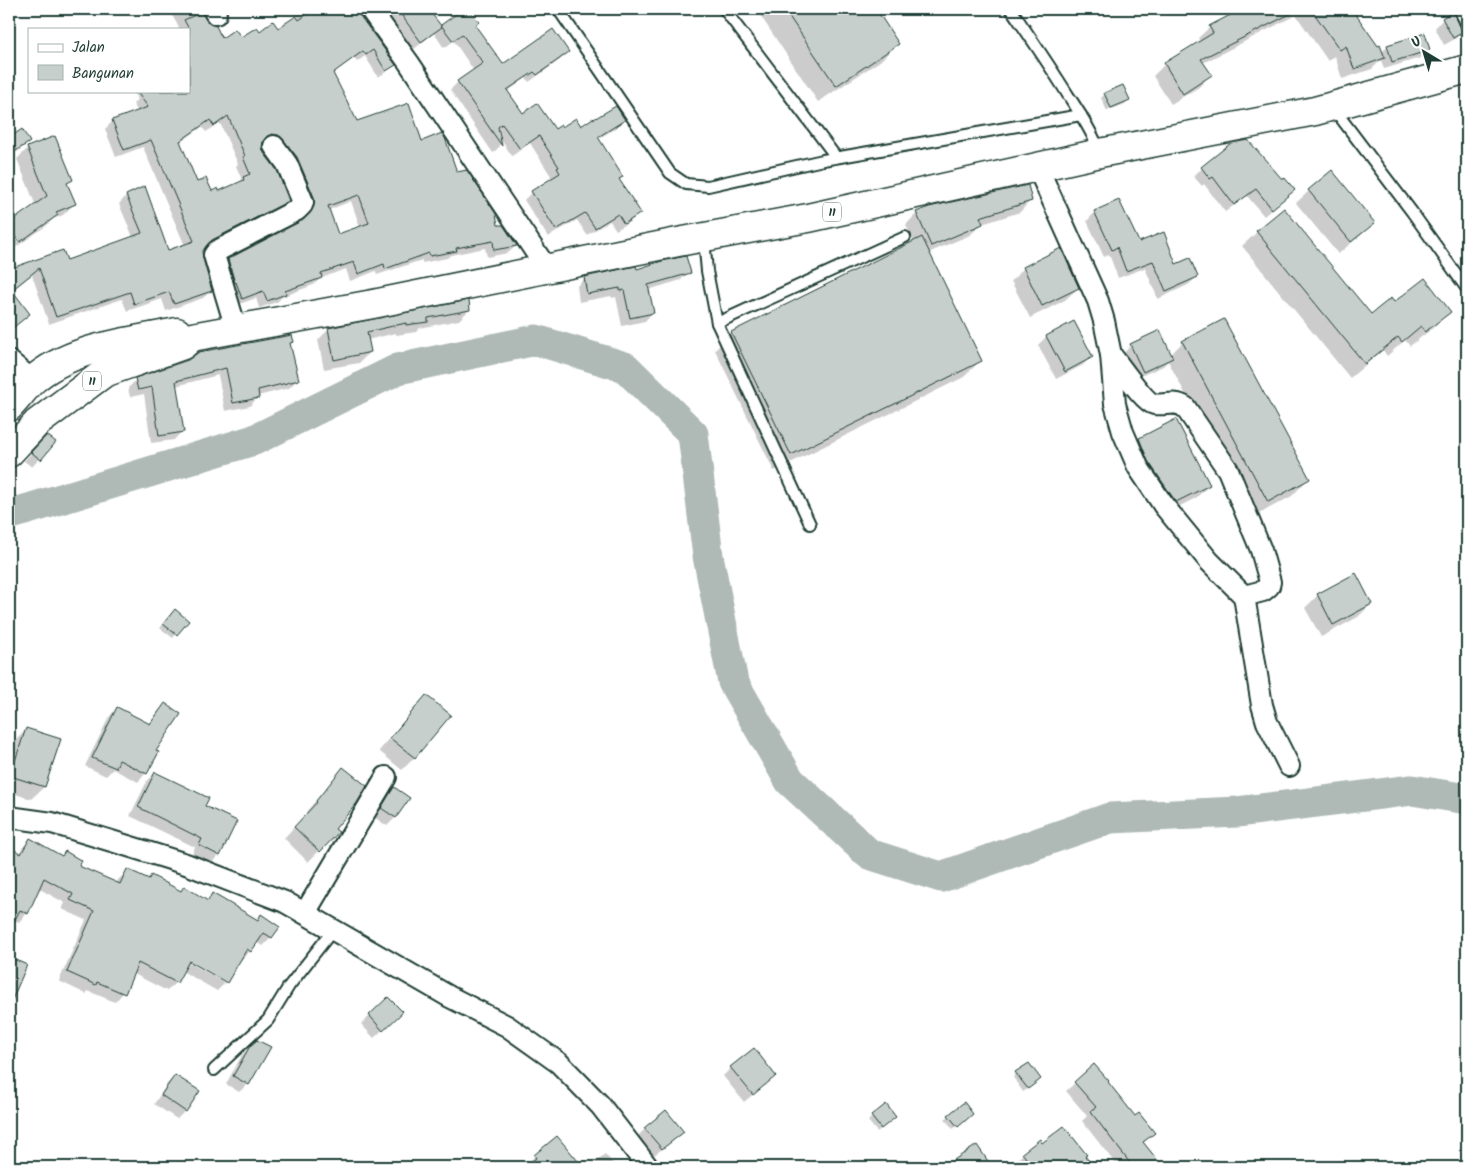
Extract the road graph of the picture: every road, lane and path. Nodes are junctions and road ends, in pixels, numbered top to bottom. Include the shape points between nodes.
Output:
1 (370, 9) edge
2 (558, 9) edge
3 (724, 9) edge
4 (1011, 9) edge
5 (1459, 9) edge
6 (1467, 25) edge
7 (1467, 69) edge
8 (1332, 106) junction
9 (1081, 115) junction
10 (274, 146) dead end
11 (1100, 153) junction
12 (836, 158) junction
13 (1036, 166) junction
14 (704, 237) junction
15 (905, 237) dead end
16 (547, 269) junction
17 (1467, 289) edge
18 (717, 323) junction
19 (236, 329) junction
20 (192, 337) junction
21 (1111, 355) junction
22 (9, 361) edge
23 (33, 380) junction
24 (9, 407) edge
25 (9, 453) edge
26 (810, 524) dead end
27 (1244, 596) junction
28 (1289, 766) dead end
29 (386, 778) dead end
30 (9, 817) edge
31 (305, 913) junction
32 (333, 930) junction
33 (214, 1070) dead end
34 (648, 1167) edge

1 - 16 street
2 - 12 lane via 670,172 686,184 708,186
3 - 12 lane
4 - 9 lane
5 - 6 lane
7 - 8 highway, 11
8 - 11 highway, 11
8 - 17 lane
9 - 11 lane
9 - 12 lane
10 - 19 street via 287,164 303,202 297,210 214,255
11 - 13 highway, 11
13 - 14 highway, 11 via 808,218
13 - 21 street via 1098,301
14 - 16 highway, 11
14 - 18 lane
15 - 18 lane
16 - 19 highway, 11
18 - 26 lane
19 - 20 highway, 11
20 - 23 highway, 11 via 180,332 82,352
20 - 25 highway, 11 via 184,345 104,373 36,423
21 - 27 street via 1115,404 1138,467 1189,537
21 - 27 street via 1150,402 1175,402 1184,407 1228,470 1270,582 1263,591
22 - 23 street
23 - 24 highway, 11
27 - 28 street via 1262,705
29 - 31 street
30 - 31 street via 52,823 186,864 285,902
31 - 32 street
32 - 33 lane via 289,986 268,1020
32 - 34 street via 507,1026 558,1063 600,1105

